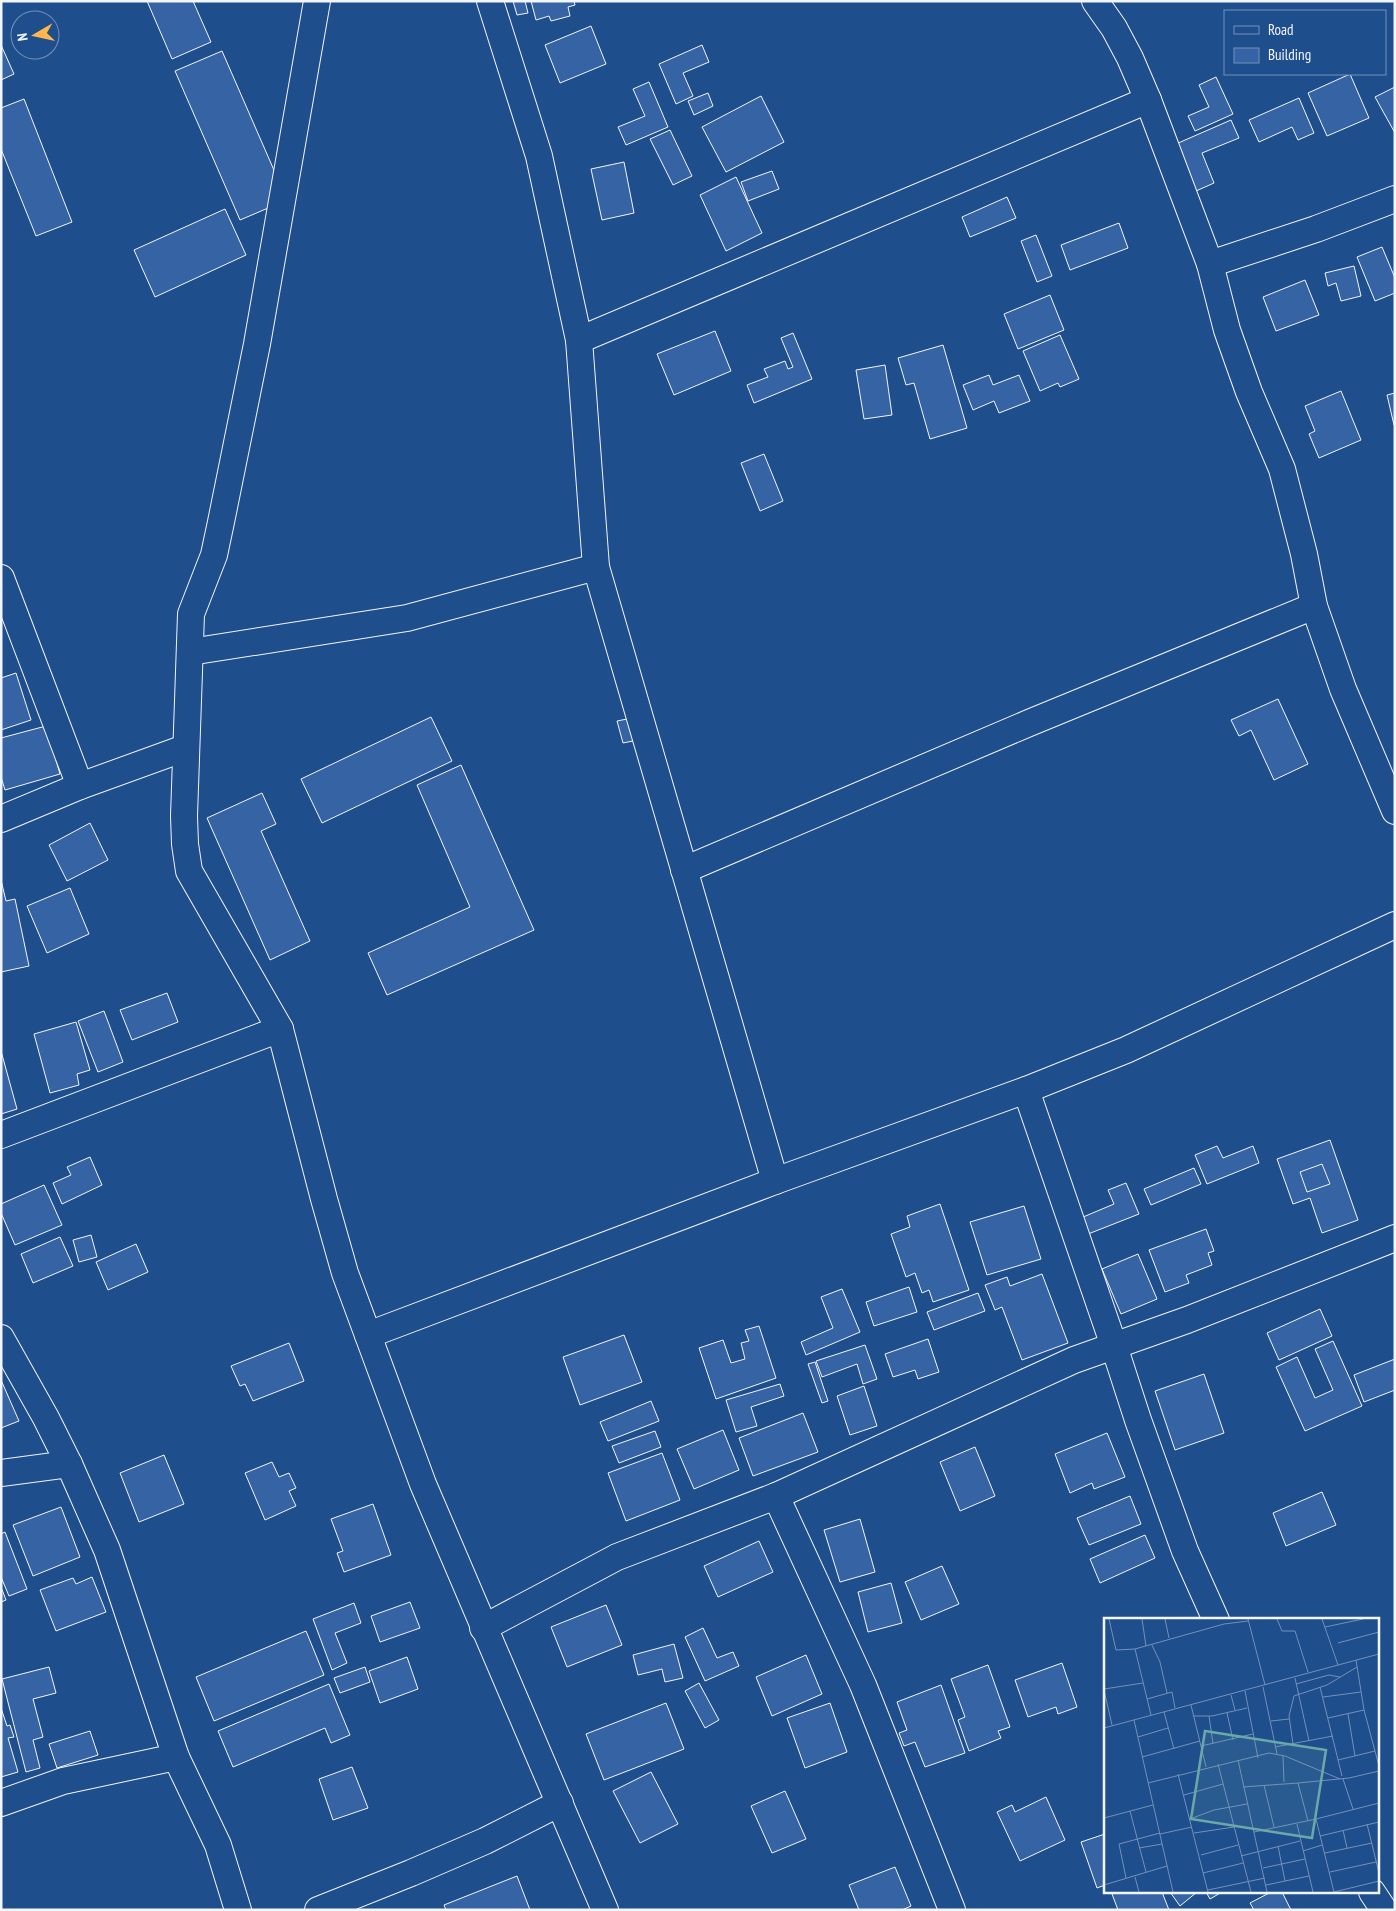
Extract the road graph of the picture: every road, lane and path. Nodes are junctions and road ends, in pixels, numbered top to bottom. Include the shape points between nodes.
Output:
1 (317, 1) edge
2 (490, 1) edge
3 (1095, 1) edge
4 (1148, 100) junction
5 (1395, 198) edge
6 (1210, 264) junction
7 (579, 340) junction
8 (596, 568) junction
9 (1, 578) edge
10 (1314, 606) junction
11 (190, 652) junction
12 (185, 748) junction
13 (80, 786) junction
14 (1395, 811) edge
15 (1, 819) edge
16 (684, 870) junction
17 (1395, 925) edge
18 (280, 1030) junction
19 (1026, 1090) junction
20 (1, 1135) edge
21 (775, 1181) junction
22 (1395, 1238) edge
23 (368, 1335) junction
24 (1, 1338) edge
25 (1114, 1346) junction
26 (69, 1464) junction
27 (1, 1474) edge
28 (776, 1496) junction
29 (1215, 1618) edge
30 (484, 1628) junction
31 (176, 1757) junction
32 (1, 1803) edge
33 (560, 1803) junction
34 (1373, 1894) edge
35 (238, 1910) edge
36 (318, 1910) edge
37 (605, 1910) edge
38 (952, 1910) edge
39 (1384, 1910) edge

1 - 11 street via 257,344 214,555 191,614
2 - 7 street via 540,156
3 - 4 street via 1114,28
4 - 6 street
4 - 7 street
5 - 6 street via 1316,229
6 - 10 street via 1227,330 1282,469
7 - 8 street
8 - 11 street via 407,618
8 - 16 street
9 - 13 street
10 - 14 street via 1343,689
10 - 16 street via 1030,722
11 - 12 street
12 - 13 street
12 - 18 street via 184,826 189,871
13 - 15 street
16 - 21 street
17 - 19 street via 1126,1050
18 - 20 street
18 - 23 street via 326,1208
19 - 21 street
19 - 25 street
21 - 23 street
22 - 25 street
23 - 30 street via 423,1484
24 - 26 street
25 - 28 street via 1074,1360
25 - 29 street via 1185,1551
26 - 27 street
26 - 31 street via 107,1550
28 - 30 street via 616,1557
28 - 38 street via 863,1685
30 - 33 street
31 - 32 street via 62,1781
31 - 35 street via 218,1846
33 - 36 street via 485,1842
33 - 37 street
34 - 39 street

